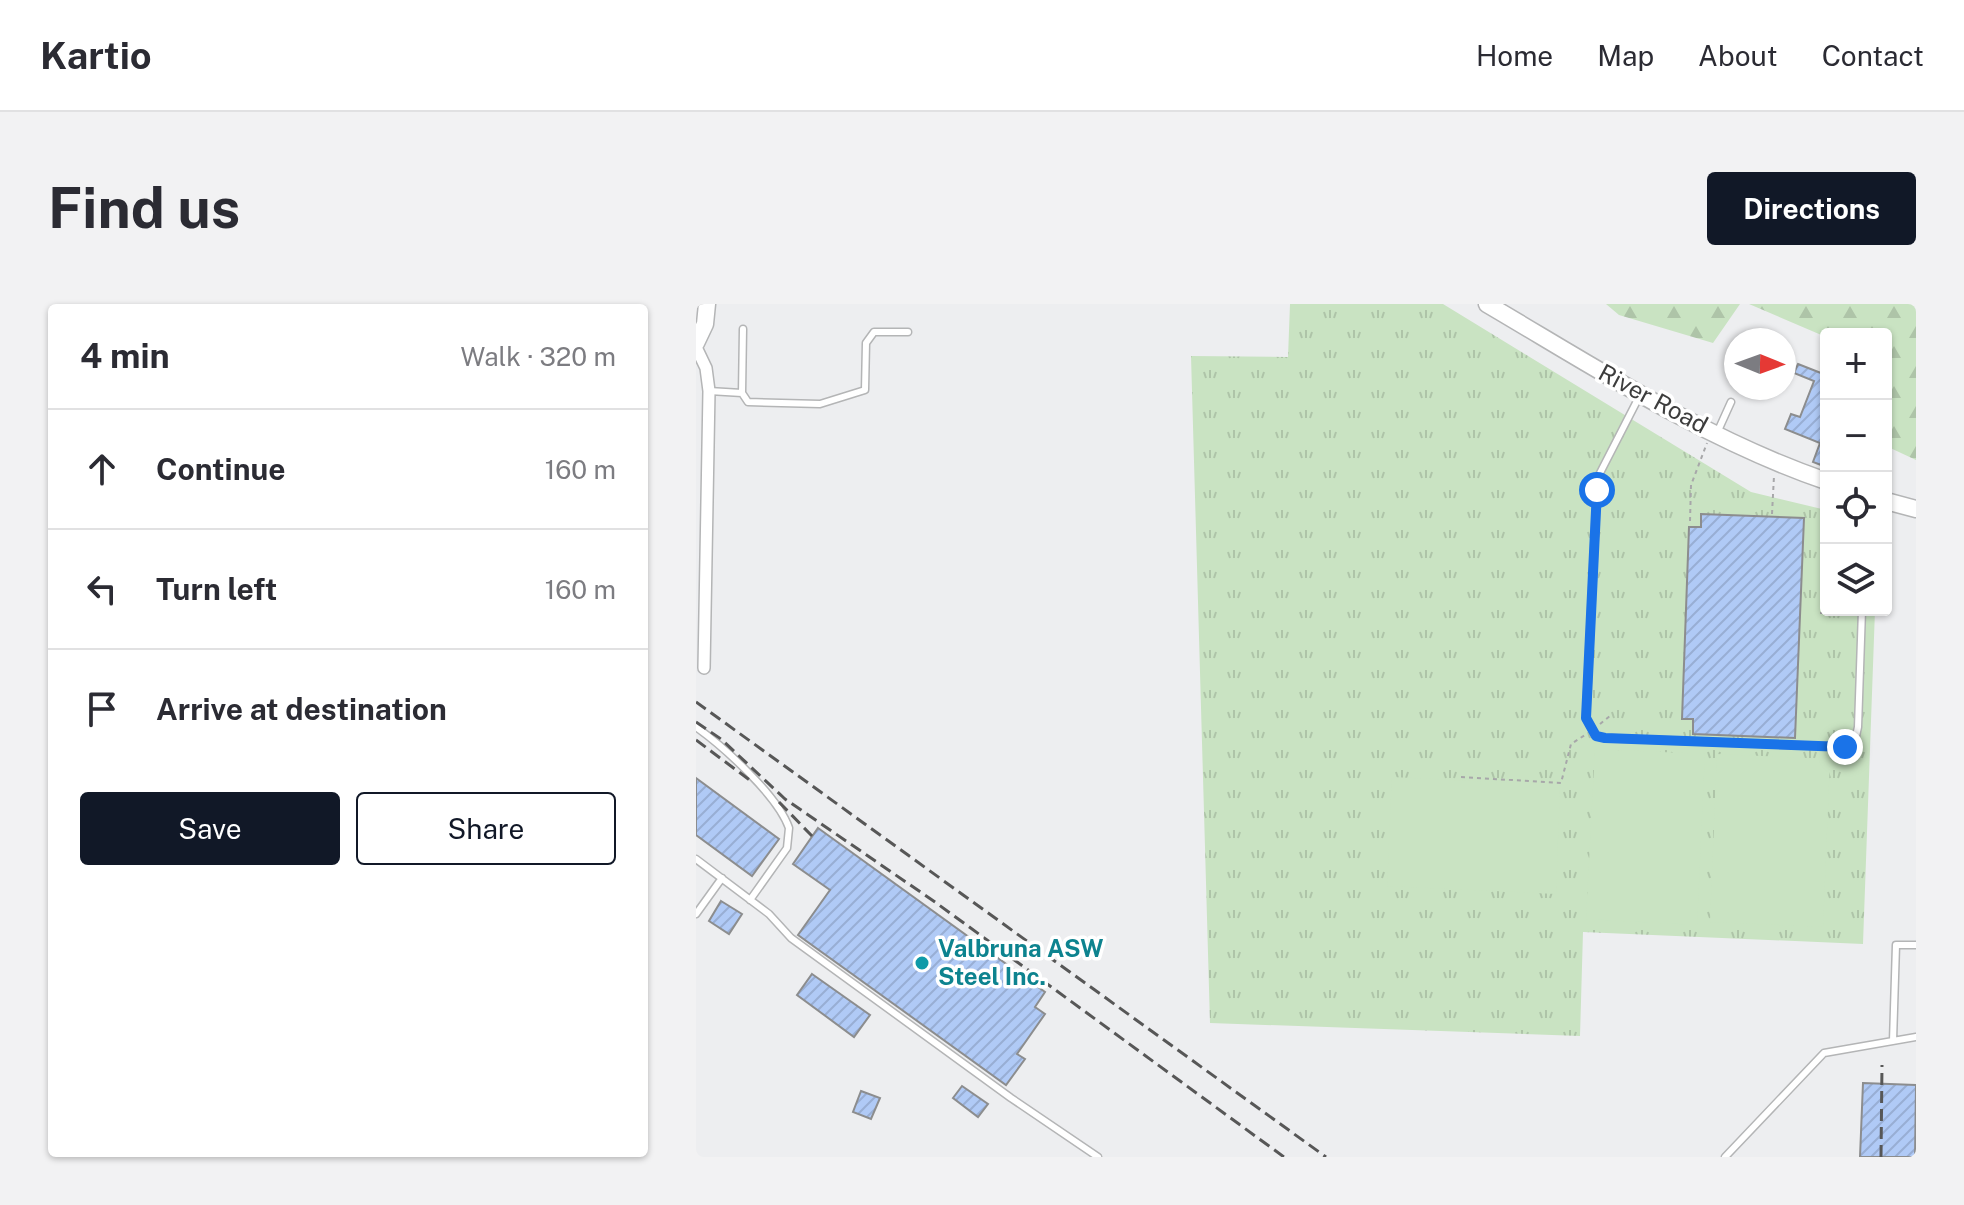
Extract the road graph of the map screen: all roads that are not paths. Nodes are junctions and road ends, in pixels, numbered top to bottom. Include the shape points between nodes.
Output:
1 (707, 304) edge
2 (1487, 304) edge
3 (743, 329) dead end
4 (908, 332) dead end
5 (696, 345) edge
6 (709, 391) junction
7 (742, 393) junction
8 (1641, 394) junction
9 (1731, 402) dead end
10 (1715, 432) junction
11 (1820, 479) edge
12 (1892, 503) edge
13 (1916, 509) edge
14 (1862, 616) edge
15 (704, 668) dead end
16 (696, 727) edge
17 (696, 859) edge
18 (722, 878) junction
19 (750, 900) junction
20 (696, 914) edge
21 (1916, 945) edge
22 (1916, 1037) edge
23 (1893, 1041) junction
24 (1098, 1157) edge
25 (1725, 1157) edge

1 - 5 street
2 - 8 street, River Road
3 - 7 lane
4 - 7 lane via 874,332 866,343 865,390 820,404 761,404 748,402
5 - 6 street
6 - 7 lane
6 - 15 street
8 - 10 street, River Road
8 - 14 lane via 1600,473 1597,490 1586,718 1592,731 1605,738 1845,747 1858,727
9 - 10 lane
10 - 11 street, River Road
12 - 13 street
16 - 19 lane via 735,758 789,828 784,854
17 - 18 lane
18 - 19 lane
18 - 20 lane
19 - 24 lane via 791,938
21 - 23 lane via 1896,945
22 - 23 lane
23 - 25 lane via 1824,1053

